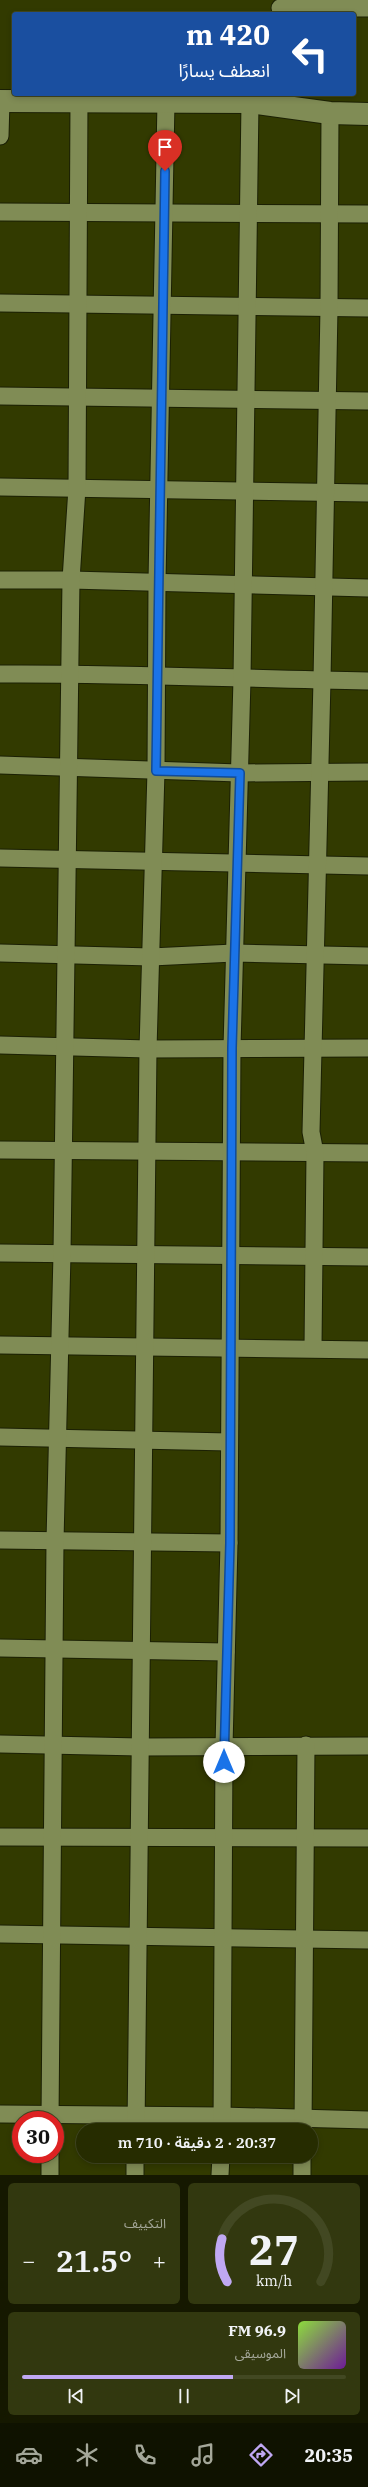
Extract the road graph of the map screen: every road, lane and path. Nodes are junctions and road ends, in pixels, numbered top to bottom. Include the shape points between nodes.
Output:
1 (280, 8) dead end
2 (368, 8) edge
3 (0, 100) edge
4 (80, 100) junction
5 (166, 101) junction
6 (250, 102) junction
7 (330, 113) junction
8 (368, 114) edge
9 (0, 136) edge
10 (0, 212) edge
11 (78, 212) junction
12 (164, 213) junction
13 (248, 213) junction
14 (329, 214) junction
15 (368, 214) edge
16 (0, 302) edge
17 (77, 305) junction
18 (164, 306) junction
19 (248, 307) junction
20 (329, 308) junction
21 (368, 308) edge
22 (0, 396) edge
23 (77, 398) junction
24 (161, 398) junction
25 (247, 400) junction
26 (328, 401) junction
27 (368, 401) edge
28 (0, 487) edge
29 (76, 488) junction
30 (160, 490) junction
31 (245, 491) junction
32 (324, 492) junction
33 (368, 493) edge
34 (0, 580) edge
35 (71, 580) junction
36 (157, 582) junction
37 (242, 585) junction
38 (323, 586) junction
39 (368, 588) edge
40 (70, 673) junction
41 (0, 674) edge
42 (157, 676) junction
43 (242, 680) junction
44 (322, 680) junction
45 (368, 681) edge
46 (0, 765) edge
47 (69, 768) junction
48 (156, 771) junction
49 (320, 771) junction
50 (368, 772) edge
51 (240, 773) junction
52 (0, 858) edge
53 (68, 861) junction
54 (154, 862) junction
55 (238, 863) junction
56 (319, 865) junction
57 (368, 866) edge
58 (0, 953) edge
59 (234, 953) junction
60 (65, 954) junction
61 (316, 954) junction
62 (368, 956) edge
63 (151, 957) junction
64 (0, 1044) edge
65 (64, 1045) junction
66 (232, 1048) junction
67 (368, 1048) edge
68 (148, 1049) junction
69 (312, 1049) junction
70 (0, 1150) edge
71 (64, 1151) junction
72 (148, 1151) junction
73 (232, 1152) junction
74 (315, 1153) junction
75 (368, 1153) edge
76 (0, 1253) edge
77 (62, 1254) junction
78 (147, 1254) junction
79 (230, 1255) junction
80 (313, 1256) junction
81 (368, 1257) edge
82 (58, 1344) junction
83 (0, 1345) edge
84 (144, 1347) junction
85 (231, 1347) junction
86 (313, 1348) junction
87 (368, 1350) edge
88 (0, 1437) edge
89 (58, 1438) junction
90 (143, 1441) junction
91 (229, 1442) junction
92 (0, 1540) edge
93 (55, 1541) junction
94 (142, 1543) junction
95 (230, 1543) junction
96 (0, 1648) edge
97 (56, 1649) junction
98 (141, 1650) junction
99 (226, 1652) junction
100 (0, 1744) edge
101 (54, 1745) junction
102 (306, 1745) junction
103 (368, 1746) edge
104 (140, 1747) junction
105 (224, 1747) junction
106 (0, 1836) edge
107 (52, 1838) junction
108 (224, 1838) junction
109 (306, 1838) junction
110 (368, 1838) edge
111 (140, 1839) junction
112 (0, 1934) edge
113 (52, 1936) junction
114 (138, 1936) junction
115 (223, 1938) junction
116 (304, 1938) junction
117 (368, 1940) edge
118 (50, 2111) edge
119 (0, 2114) edge
120 (12, 2115) edge
121 (64, 2118) edge
122 (368, 2120) edge
123 (136, 2123) edge
124 (222, 2123) edge
125 (303, 2123) edge
126 (318, 2123) edge
127 (50, 2163) edge
128 (135, 2163) edge
129 (221, 2163) edge
130 (302, 2163) edge
131 (50, 2175) edge
132 (135, 2175) edge
133 (220, 2175) edge
134 (302, 2175) edge

1 - 2 street
3 - 4 street
3 - 9 street
4 - 5 street
4 - 11 street
5 - 6 street
5 - 12 street
6 - 7 street
6 - 13 street
7 - 8 street
7 - 14 street
10 - 11 street
11 - 12 street
11 - 17 street
12 - 13 street
12 - 18 street
13 - 14 street
13 - 19 street
14 - 15 street
14 - 20 street
16 - 17 street
17 - 18 street
17 - 23 street
18 - 19 street
18 - 24 street
19 - 20 street
19 - 25 street
20 - 21 street
20 - 26 street
22 - 23 street
23 - 24 street
23 - 29 street
24 - 25 street
24 - 30 street
25 - 26 street
25 - 31 street
26 - 27 street
26 - 32 street
28 - 29 street
29 - 30 street
29 - 35 street
30 - 31 street
30 - 36 street
31 - 32 street
31 - 37 street
32 - 33 street
32 - 38 street
34 - 35 street
35 - 36 street
35 - 40 street
36 - 37 street
36 - 42 street
37 - 38 street
37 - 43 street
38 - 39 street
38 - 44 street
40 - 41 street
40 - 42 street
40 - 47 street
42 - 43 street
42 - 48 street
43 - 44 street
43 - 51 street
44 - 45 street
44 - 49 street
46 - 47 street
47 - 48 street
47 - 53 street
48 - 51 street
48 - 54 street
49 - 50 street
49 - 51 street
49 - 56 street
51 - 55 street
52 - 53 street
53 - 54 street
53 - 60 street
54 - 55 street
54 - 63 street
55 - 56 street
55 - 59 street
56 - 57 street
56 - 61 street
58 - 60 street
59 - 61 street
59 - 63 street
59 - 66 street
60 - 63 street
60 - 65 street
61 - 62 street
61 - 69 street
63 - 68 street
64 - 65 street
65 - 68 street
65 - 71 street
66 - 68 street
66 - 69 street
66 - 73 street
67 - 69 street
68 - 72 street
69 - 74 street via 311,1132
70 - 71 street
71 - 72 street
71 - 77 street
72 - 73 street
72 - 78 street
73 - 74 street
73 - 79 street
74 - 75 street
74 - 80 street
76 - 77 street
77 - 78 street
77 - 82 street
78 - 79 street
78 - 84 street
79 - 80 street
79 - 85 street
80 - 81 street
80 - 86 street
82 - 83 street
82 - 84 street
82 - 89 street
84 - 85 street
84 - 90 street
85 - 86 street
85 - 91 street
86 - 87 street
88 - 89 street
89 - 90 street
89 - 93 street
90 - 91 street
90 - 94 street
91 - 95 street
92 - 93 street
93 - 94 street
93 - 97 street
94 - 95 street
94 - 98 street
95 - 99 street
96 - 97 street
97 - 98 street
97 - 101 street
98 - 99 street
98 - 104 street
99 - 105 street
100 - 101 street
101 - 104 street
101 - 107 street
102 - 103 street
102 - 105 street
102 - 109 street
104 - 105 street
104 - 111 street
105 - 108 street
106 - 107 street
107 - 111 street
107 - 113 street
108 - 109 street
108 - 111 street
108 - 115 street
109 - 110 street
109 - 116 street
111 - 114 street
112 - 113 street
113 - 114 street
113 - 118 street
114 - 115 street
114 - 123 street
115 - 116 street
115 - 124 street
116 - 117 street
116 - 125 street
119 - 120 street
121 - 123 street
122 - 126 street
127 - 131 street
128 - 132 street
129 - 133 street
130 - 134 street

